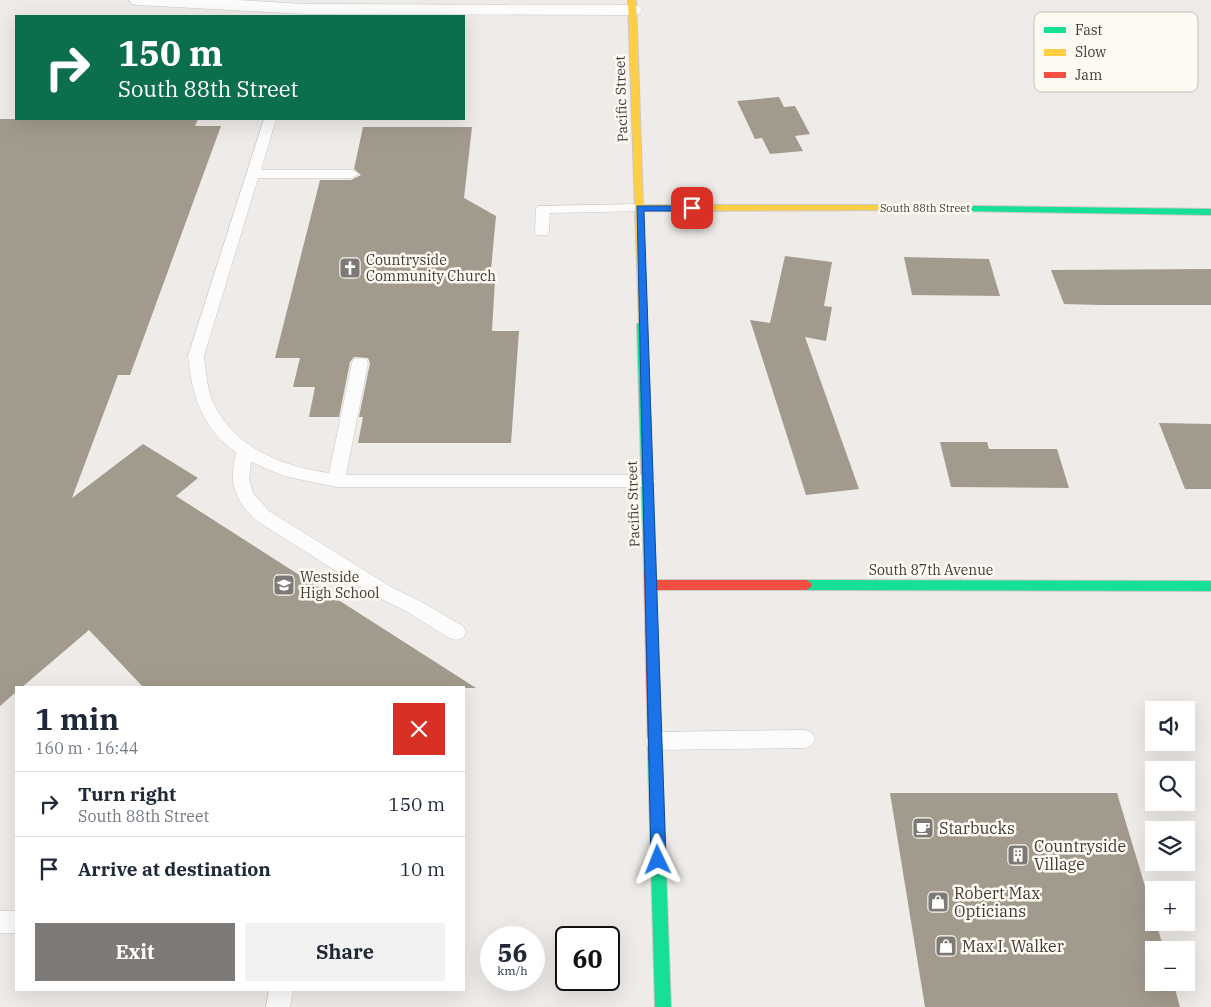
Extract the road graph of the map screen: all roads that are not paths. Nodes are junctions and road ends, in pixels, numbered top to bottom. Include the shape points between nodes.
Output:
1 (138, 0) edge
2 (632, 5) edge
3 (303, 13) edge
4 (270, 120) edge
5 (253, 174) junction
6 (352, 174) dead end
7 (640, 208) junction
8 (1211, 212) edge
9 (542, 232) dead end
10 (360, 363) dead end
11 (245, 450) junction
12 (336, 481) junction
13 (647, 481) junction
14 (650, 585) junction
15 (1211, 586) edge
16 (456, 632) dead end
17 (805, 739) dead end
18 (655, 741) junction
19 (0, 922) edge
20 (15, 922) edge
21 (281, 991) edge
22 (278, 1007) edge
23 (663, 1007) edge

1 - 3 street
2 - 3 street
2 - 7 main road, Pacific Street
4 - 5 lane
5 - 6 lane
5 - 11 lane via 196,356 199,384 211,416 220,429
7 - 8 main road, South 88th Street
7 - 9 lane via 543,209
7 - 13 main road, Pacific Street
10 - 12 lane
11 - 12 lane via 294,474
11 - 16 lane via 239,483 251,507 384,592
12 - 13 lane
13 - 14 main road, Pacific Street
14 - 15 main road, South 87th Avenue
14 - 18 main road, Pacific Street
17 - 18 lane
18 - 23 main road, Pacific Street
19 - 20 lane
21 - 22 lane

